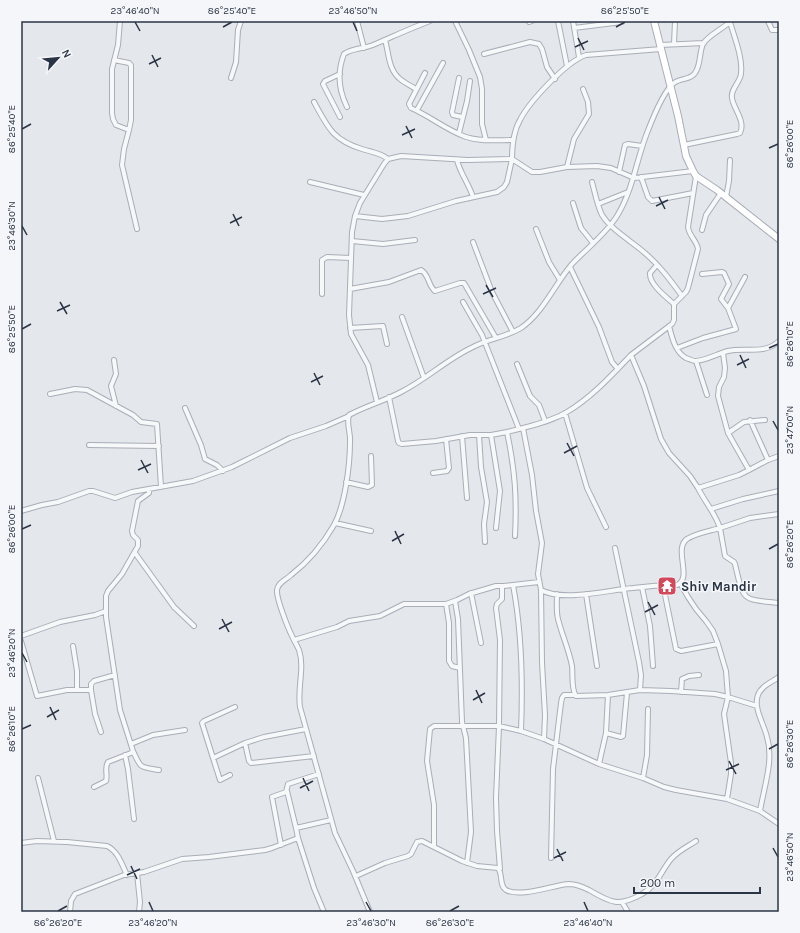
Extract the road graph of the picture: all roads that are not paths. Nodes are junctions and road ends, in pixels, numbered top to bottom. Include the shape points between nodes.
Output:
1 (120, 21) edge
2 (241, 21) edge
3 (357, 21) edge
4 (430, 21) edge
5 (455, 21) edge
6 (558, 21) edge
7 (573, 21) edge
8 (590, 21) edge
9 (654, 21) edge
10 (675, 21) edge
11 (768, 21) edge
12 (622, 22) dead end
13 (731, 22) edge
14 (590, 26) junction
15 (574, 28) junction
16 (779, 30) edge
17 (385, 40) junction
18 (704, 43) junction
19 (674, 44) junction
20 (660, 47) junction
21 (364, 48) junction
22 (484, 54) dead end
23 (579, 57) junction
24 (114, 60) junction
25 (443, 63) dead end
26 (567, 66) junction
27 (425, 73) dead end
28 (340, 74) junction
29 (231, 78) dead end
30 (459, 78) dead end
31 (554, 79) junction
32 (470, 81) dead end
33 (671, 85) junction
34 (416, 89) junction
35 (583, 89) dead end
36 (314, 102) dead end
37 (346, 107) dead end
38 (417, 110) junction
39 (340, 117) dead end
40 (462, 117) junction
41 (129, 130) junction
42 (459, 134) junction
43 (486, 140) junction
44 (513, 140) junction
45 (684, 145) junction
46 (642, 146) junction
47 (388, 159) junction
48 (512, 159) junction
49 (457, 160) junction
50 (730, 160) dead end
51 (566, 167) junction
52 (620, 172) junction
53 (695, 173) junction
54 (641, 177) junction
55 (634, 178) junction
56 (310, 182) dead end
57 (592, 182) dead end
58 (628, 192) junction
59 (693, 193) junction
60 (364, 195) junction
61 (723, 195) junction
62 (473, 197) junction
63 (573, 203) dead end
64 (598, 204) junction
65 (355, 216) junction
66 (610, 225) junction
67 (137, 229) dead end
68 (536, 229) dead end
69 (702, 230) dead end
70 (779, 239) edge
71 (414, 240) dead end
72 (352, 241) junction
73 (473, 242) dead end
74 (593, 243) junction
75 (351, 258) junction
76 (657, 265) junction
77 (570, 267) junction
78 (702, 274) dead end
79 (745, 277) dead end
80 (560, 280) junction
81 (350, 289) junction
82 (322, 294) dead end
83 (682, 296) junction
84 (463, 302) dead end
85 (674, 304) junction
86 (728, 308) junction
87 (402, 317) dead end
88 (669, 326) junction
89 (350, 328) junction
90 (513, 332) junction
91 (496, 338) junction
92 (779, 341) edge
93 (485, 342) junction
94 (386, 344) dead end
95 (676, 348) junction
96 (723, 353) junction
97 (631, 355) junction
98 (114, 360) dead end
99 (696, 361) junction
100 (517, 364) dead end
101 (618, 369) junction
102 (424, 378) junction
103 (50, 394) dead end
104 (707, 395) dead end
105 (390, 397) junction
106 (377, 402) junction
107 (116, 406) junction
108 (185, 408) dead end
109 (565, 413) junction
110 (349, 415) junction
111 (750, 420) junction
112 (765, 420) dead end
113 (545, 421) junction
114 (521, 429) junction
115 (508, 432) junction
116 (728, 433) junction
117 (479, 435) junction
118 (491, 435) junction
119 (462, 436) junction
120 (446, 439) junction
121 (89, 445) dead end
122 (159, 446) junction
123 (371, 456) dead end
124 (779, 456) edge
125 (768, 460) junction
126 (748, 470) junction
127 (223, 471) junction
128 (433, 473) dead end
129 (346, 482) junction
130 (161, 487) junction
131 (698, 488) junction
132 (149, 489) junction
133 (779, 491) edge
134 (467, 498) dead end
135 (711, 509) junction
136 (21, 511) edge
137 (779, 514) edge
138 (335, 523) junction
139 (606, 527) dead end
140 (496, 528) dead end
141 (720, 528) junction
142 (371, 531) dead end
143 (515, 536) dead end
144 (485, 542) dead end
145 (615, 548) dead end
146 (135, 553) junction
147 (539, 582) junction
148 (680, 583) junction
149 (513, 585) junction
150 (663, 585) junction
151 (502, 586) junction
152 (642, 587) junction
153 (624, 589) junction
154 (541, 590) junction
155 (471, 593) junction
156 (557, 594) junction
157 (586, 594) junction
158 (455, 601) junction
159 (779, 603) edge
160 (446, 604) junction
161 (106, 611) junction
162 (194, 626) dead end
163 (21, 636) edge
164 (294, 640) junction
165 (21, 641) edge
166 (480, 643) dead end
167 (718, 644) junction
168 (73, 646) dead end
169 (597, 666) dead end
170 (653, 666) dead end
171 (460, 668) junction
172 (114, 675) junction
173 (699, 675) dead end
174 (779, 677) edge
175 (77, 689) junction
176 (91, 690) junction
177 (640, 690) junction
178 (627, 692) junction
179 (681, 692) junction
180 (574, 695) junction
181 (608, 695) junction
182 (728, 697) junction
183 (757, 706) junction
184 (235, 707) dead end
185 (648, 710) dead end
186 (463, 726) junction
187 (499, 726) junction
188 (306, 729) junction
189 (185, 730) dead end
190 (521, 731) junction
191 (101, 732) dead end
192 (606, 733) junction
193 (544, 739) junction
194 (245, 743) junction
195 (131, 744) junction
196 (555, 744) junction
197 (133, 751) junction
198 (125, 755) junction
199 (314, 756) junction
200 (213, 758) junction
201 (598, 764) junction
202 (159, 770) dead end
203 (319, 774) junction
204 (230, 775) dead end
205 (38, 778) dead end
206 (643, 778) junction
207 (94, 787) dead end
208 (287, 791) junction
209 (727, 799) junction
210 (760, 811) junction
211 (134, 819) dead end
212 (331, 820) junction
213 (779, 824) edge
214 (296, 828) junction
215 (298, 838) junction
216 (54, 841) junction
217 (696, 841) dead end
218 (21, 843) edge
219 (281, 845) junction
220 (434, 847) junction
221 (551, 858) dead end
222 (467, 863) junction
223 (500, 869) junction
224 (137, 873) junction
225 (127, 875) junction
226 (356, 876) junction
227 (622, 902) junction
228 (70, 912) edge
229 (139, 912) edge
230 (324, 912) edge
231 (370, 912) edge
232 (628, 912) edge

1 - 24 street
2 - 29 street via 236,62
3 - 21 street
4 - 17 street
5 - 43 street via 480,77 482,124
6 - 26 street
7 - 15 street
8 - 14 street
9 - 20 main road
10 - 19 street
11 - 16 street via 772,30
12 - 14 street
13 - 18 street
13 - 45 street via 742,72 740,81 732,92 732,98 740,116 742,130 737,134
14 - 15 street
15 - 23 street
17 - 21 street
17 - 34 street via 395,74
18 - 19 street
18 - 33 street via 696,72
19 - 20 street
20 - 23 street
20 - 33 main road
21 - 28 street via 344,54
22 - 31 street via 535,42 542,49 547,67
23 - 26 street
24 - 41 street via 113,119 116,125
24 - 41 street via 131,65
25 - 38 street
26 - 31 street
27 - 34 street
28 - 37 street via 340,89
28 - 39 street via 323,84
30 - 40 street via 452,112 453,115
31 - 44 street via 525,111
32 - 40 street
33 - 45 main road
33 - 46 street via 653,118
34 - 38 street via 409,104
35 - 51 street via 588,102 588,114 574,139
36 - 47 street via 330,131 337,138
38 - 42 street
40 - 42 street
41 - 67 street via 122,164
42 - 43 street
43 - 44 street
44 - 48 street
45 - 53 main road via 686,156
46 - 52 street via 625,145
46 - 55 street
47 - 49 street via 401,156
47 - 60 street
48 - 49 street
48 - 51 street via 532,172
48 - 62 street via 504,187 497,192
49 - 62 street
50 - 61 street via 728,188
51 - 52 street via 597,166
52 - 55 street
53 - 54 street
53 - 59 street
53 - 61 main road
54 - 55 street
54 - 59 street via 652,201
55 - 58 street
56 - 60 street
57 - 64 street
58 - 64 street
58 - 66 street via 622,208
59 - 83 street via 688,230 698,249 688,288
60 - 65 street
61 - 69 street via 706,215
61 - 70 main road
62 - 65 street via 402,217 382,219
63 - 74 street via 581,228
64 - 66 street
65 - 72 street
66 - 74 street
66 - 76 street
68 - 80 street via 549,262
71 - 72 street via 383,244
72 - 75 street
73 - 90 street via 492,292
74 - 77 street
75 - 81 street
75 - 82 street via 322,260
76 - 83 street
76 - 85 street via 650,273 650,278 661,293
77 - 80 street
77 - 101 street via 599,327 612,362
78 - 86 street via 724,273 729,284 721,299
79 - 86 street
80 - 90 street via 532,318
81 - 89 street
81 - 91 street via 389,282 421,270 435,291 464,283
83 - 85 street
84 - 93 street
85 - 88 street via 674,320
86 - 95 street via 736,329
87 - 102 street
88 - 95 street
88 - 97 street
89 - 94 street via 382,326
89 - 106 street via 354,342 368,365
90 - 91 street
91 - 93 street
92 - 96 street via 763,349 738,349
93 - 102 street via 461,353
93 - 114 street
95 - 99 street via 685,357
96 - 99 street
96 - 116 street via 725,368 718,396
97 - 101 street
97 - 131 street via 661,439
98 - 107 street via 116,374 111,386
99 - 104 street
100 - 113 street via 530,396 539,405
101 - 109 street
102 - 105 street
103 - 107 street via 81,389 92,392
105 - 106 street
105 - 120 street via 399,443
106 - 110 street
107 - 122 street via 141,422 157,424
108 - 127 street via 205,459
109 - 113 street
109 - 139 street via 587,488
110 - 127 street via 277,443
110 - 129 street via 350,441
111 - 112 street
111 - 116 street
111 - 125 street
113 - 114 street
114 - 115 street
114 - 147 street via 532,475 542,537
115 - 118 street
115 - 143 street via 516,492
116 - 126 street
117 - 118 street
117 - 119 street
117 - 144 street via 487,502
118 - 140 street via 500,491
119 - 120 street
119 - 134 street
120 - 128 street via 449,468
121 - 122 street
122 - 130 street
123 - 129 street via 372,485 368,487
124 - 125 street
125 - 126 street
126 - 131 street
127 - 130 street via 193,481
129 - 138 street
130 - 132 street
131 - 135 street
132 - 136 street via 115,498 89,491
132 - 146 street via 149,493 137,504 132,531 139,543
133 - 135 street
135 - 141 street
137 - 141 street via 750,518
138 - 142 street
138 - 164 street via 315,552 281,582 277,589
141 - 148 street via 684,542 681,549 683,570
141 - 159 street via 725,556 735,564 744,595 748,599
145 - 153 street
146 - 161 street via 108,591
146 - 162 street via 174,607
147 - 149 street
147 - 154 street
148 - 150 street
148 - 167 street via 688,598 710,626
149 - 151 street
149 - 190 street via 518,626
150 - 152 street
150 - 167 street via 676,649
151 - 155 street
151 - 187 street via 502,599 496,608 500,640
152 - 153 street
152 - 170 street via 650,626
153 - 157 street
153 - 177 street via 640,662
154 - 156 street
154 - 193 street
155 - 158 street
155 - 166 street
156 - 157 street
156 - 180 street via 558,620 568,649
157 - 169 street
158 - 160 street
158 - 171 street
160 - 164 street via 400,605 380,616 349,621
160 - 171 street via 448,661 452,666
161 - 163 street via 54,624
161 - 172 street
164 - 188 street via 300,654 299,700
165 - 175 street via 37,696
167 - 182 street via 726,671
168 - 175 street
171 - 186 street
172 - 176 street via 94,681
172 - 195 street via 121,717
173 - 179 street via 682,679
174 - 183 street via 760,690
175 - 176 street
176 - 191 street
177 - 178 street
177 - 179 street
178 - 181 street
178 - 192 street via 623,736
179 - 182 street
180 - 181 street
180 - 196 street via 564,695 562,698
181 - 192 street
182 - 183 street
182 - 209 street via 724,714 731,764
183 - 210 street via 769,748 769,764
184 - 200 street via 202,723
185 - 206 street via 647,755
186 - 187 street
186 - 220 street via 434,726 430,729 427,761 434,805
186 - 222 street via 466,738 471,832
187 - 190 street
187 - 223 street via 496,798
188 - 194 street
188 - 199 street
189 - 195 street via 153,735
190 - 193 street
192 - 201 street
193 - 196 street
194 - 199 street via 252,764
194 - 200 street
195 - 197 street
196 - 201 street
196 - 221 street
197 - 198 street
197 - 202 street via 140,766
198 - 207 street via 108,762 106,780
198 - 211 street
199 - 203 street
200 - 204 street via 220,779
201 - 206 street
203 - 208 street via 288,784
203 - 212 street
205 - 216 street
206 - 209 street via 676,790
208 - 214 street
208 - 219 street via 272,798
209 - 210 street
210 - 213 street
212 - 214 street
212 - 226 street
214 - 215 street
215 - 219 street
215 - 230 street
216 - 218 street
216 - 225 street via 110,848
217 - 227 street via 671,860 651,888
219 - 224 street via 265,850 182,859
220 - 222 street
220 - 226 street via 422,841 417,842 408,856
222 - 223 street
223 - 227 street via 503,886 507,891 534,891 569,884 577,885 610,901
224 - 225 street
224 - 229 street
225 - 228 street via 75,894
226 - 231 street
227 - 232 street

